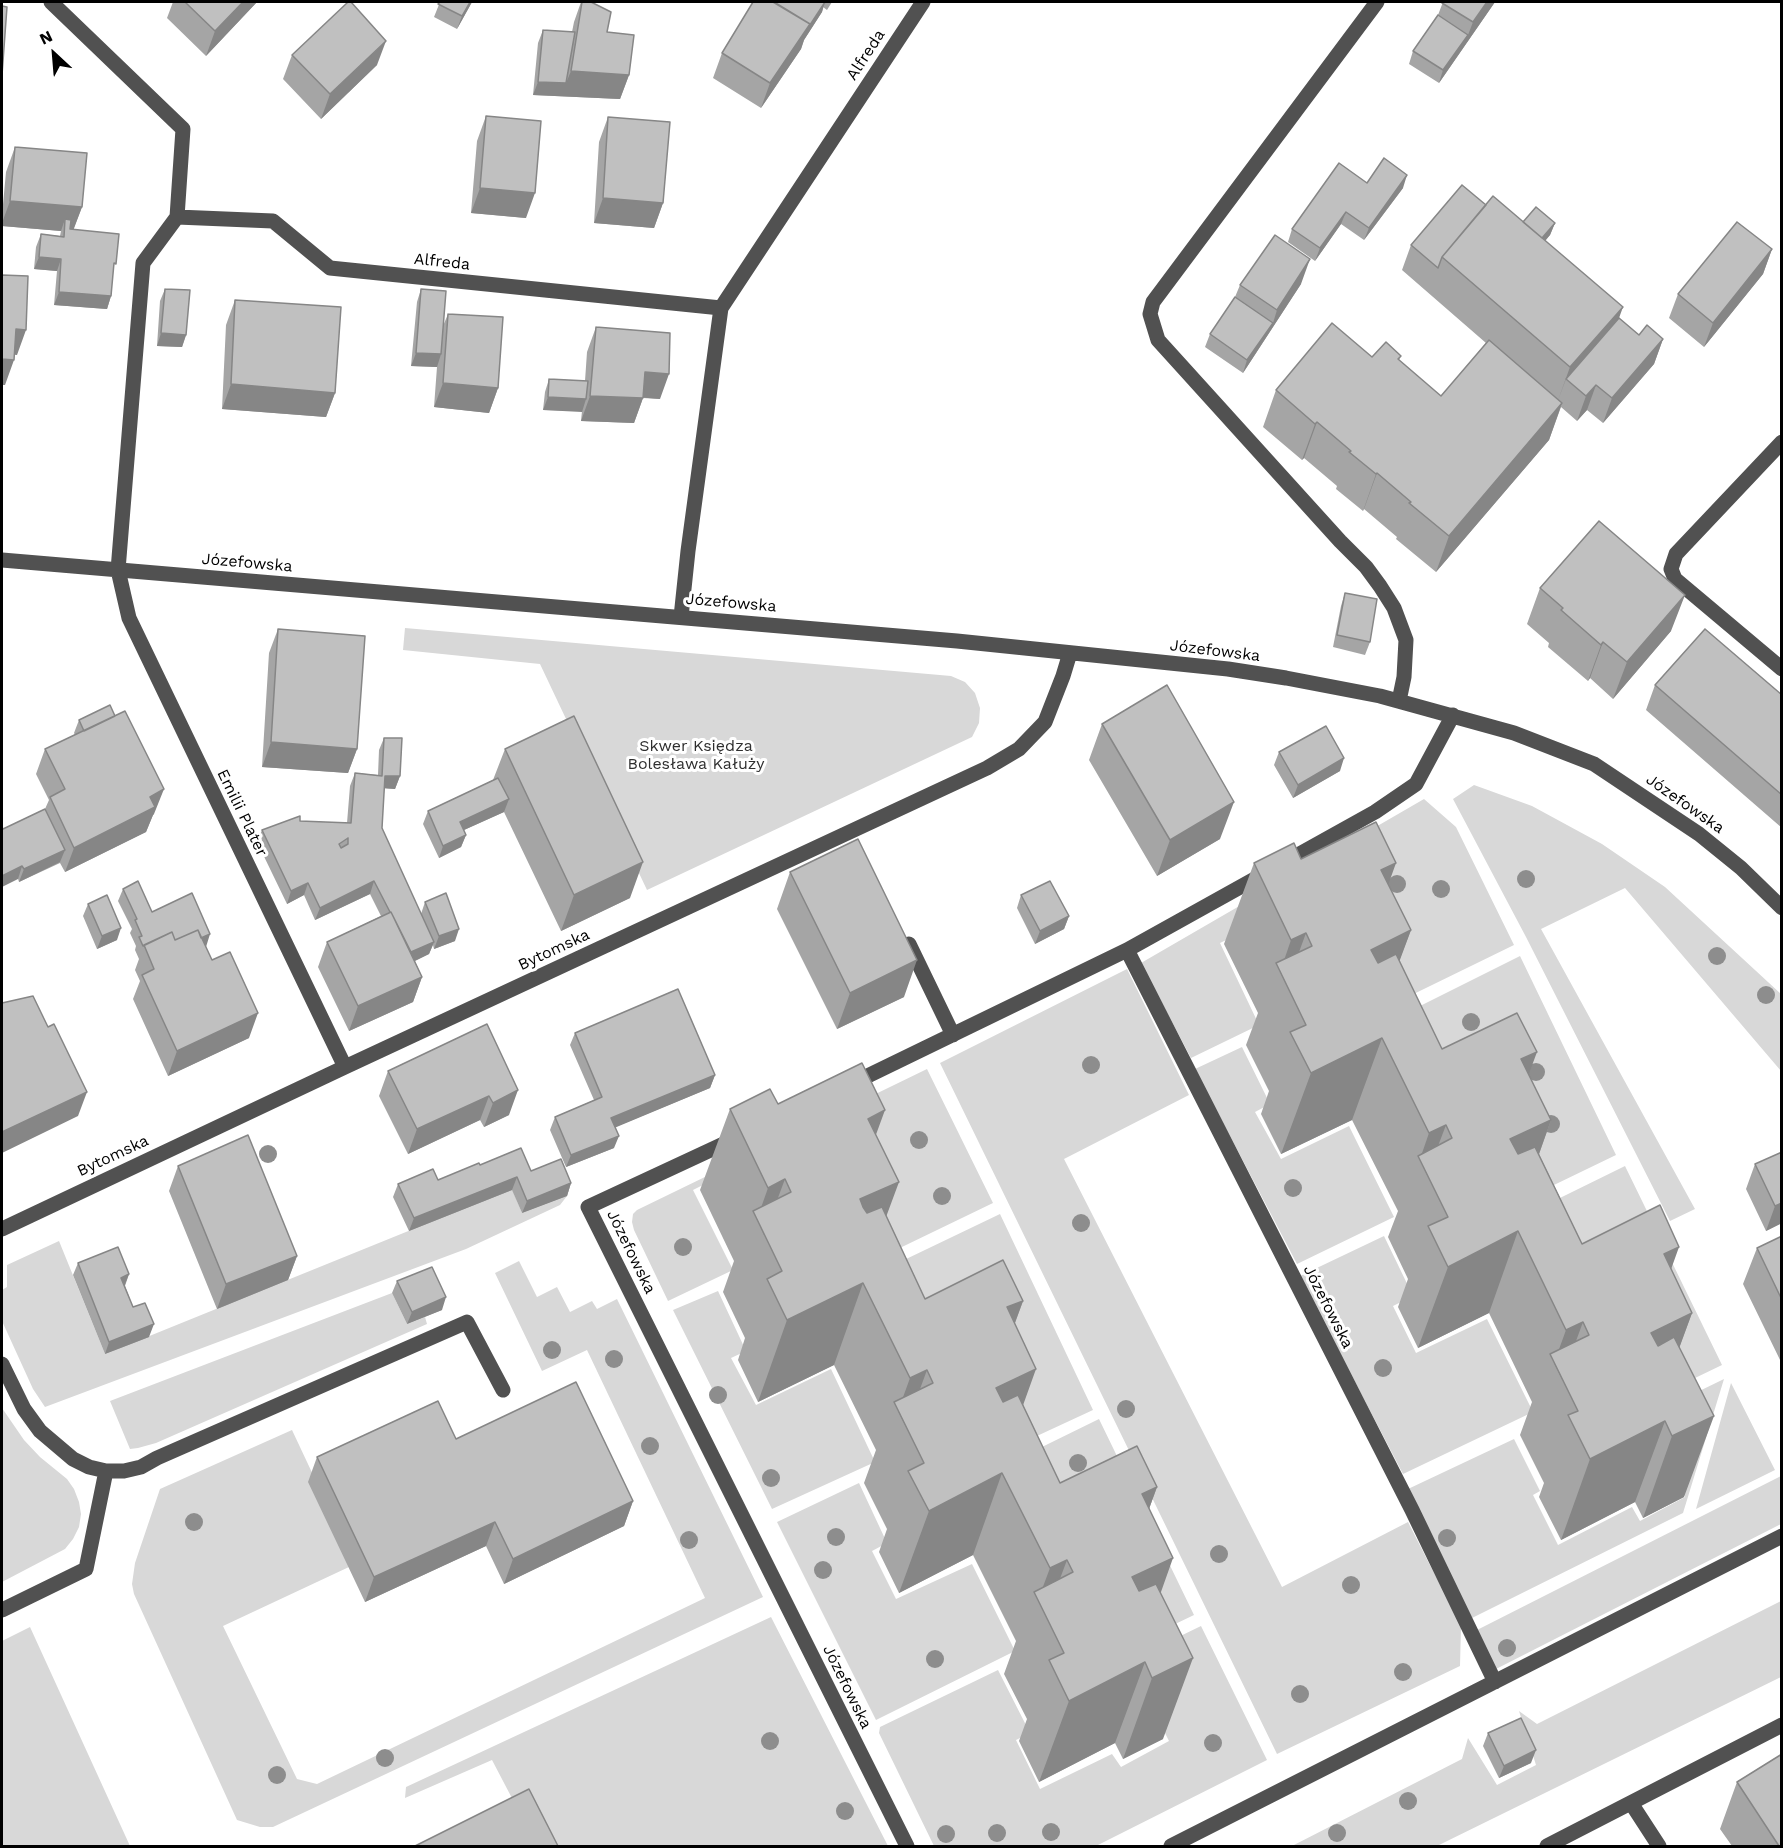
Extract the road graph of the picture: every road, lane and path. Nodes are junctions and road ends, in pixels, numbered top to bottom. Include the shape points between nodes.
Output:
1 (51, 2) edge
2 (923, 2) edge
3 (1377, 2) edge
4 (177, 217) junction
5 (721, 309) junction
6 (1782, 442) edge
7 (2, 560) edge
8 (118, 570) junction
9 (681, 617) junction
10 (1070, 653) junction
11 (1782, 669) edge
12 (1400, 701) junction
13 (1453, 715) junction
14 (1782, 908) edge
15 (902, 931) edge
16 (1127, 950) junction
17 (953, 1035) junction
18 (345, 1067) junction
19 (842, 1088) edge
20 (747, 1133) edge
21 (2, 1229) edge
22 (2, 1364) edge
23 (503, 1390) dead end
24 (106, 1471) junction
25 (1782, 1536) edge
26 (2, 1610) edge
27 (1495, 1682) junction
28 (1782, 1725) edge
29 (1631, 1803) junction
30 (907, 1846) edge
31 (1171, 1846) edge
32 (1547, 1846) edge
33 (1659, 1846) edge

1 - 4 street via 183,129
2 - 5 street, Alfreda
3 - 12 street via 1153,302 1150,314 1158,340 1380,586 1394,608 1406,640
4 - 5 street, Alfreda via 273,221 330,268
4 - 8 street via 143,263
5 - 9 street, Alfreda
6 - 11 street via 1676,554 1671,569 1675,579
7 - 8 street, Józefowska
8 - 9 street, Józefowska
8 - 18 street, Emilii Plater via 129,618
9 - 10 street, Józefowska
10 - 12 street, Józefowska via 1251,673
10 - 18 street, Bytomska via 1045,722 1019,749 987,768 855,836
12 - 13 street, Józefowska
13 - 14 street, Józefowska via 1515,733 1594,764 1699,834
13 - 16 street via 1416,783 1375,812
15 - 17 street
16 - 17 street
16 - 27 street, Józefowska
17 - 19 street
18 - 21 street, Bytomska
20 - 30 street, Józefowska via 588,1207
22 - 24 street via 16,1396 40,1431 73,1458
23 - 24 street via 467,1322 141,1467
24 - 26 street via 86,1569
25 - 27 street
27 - 31 street
28 - 29 street
29 - 32 street
29 - 33 street

